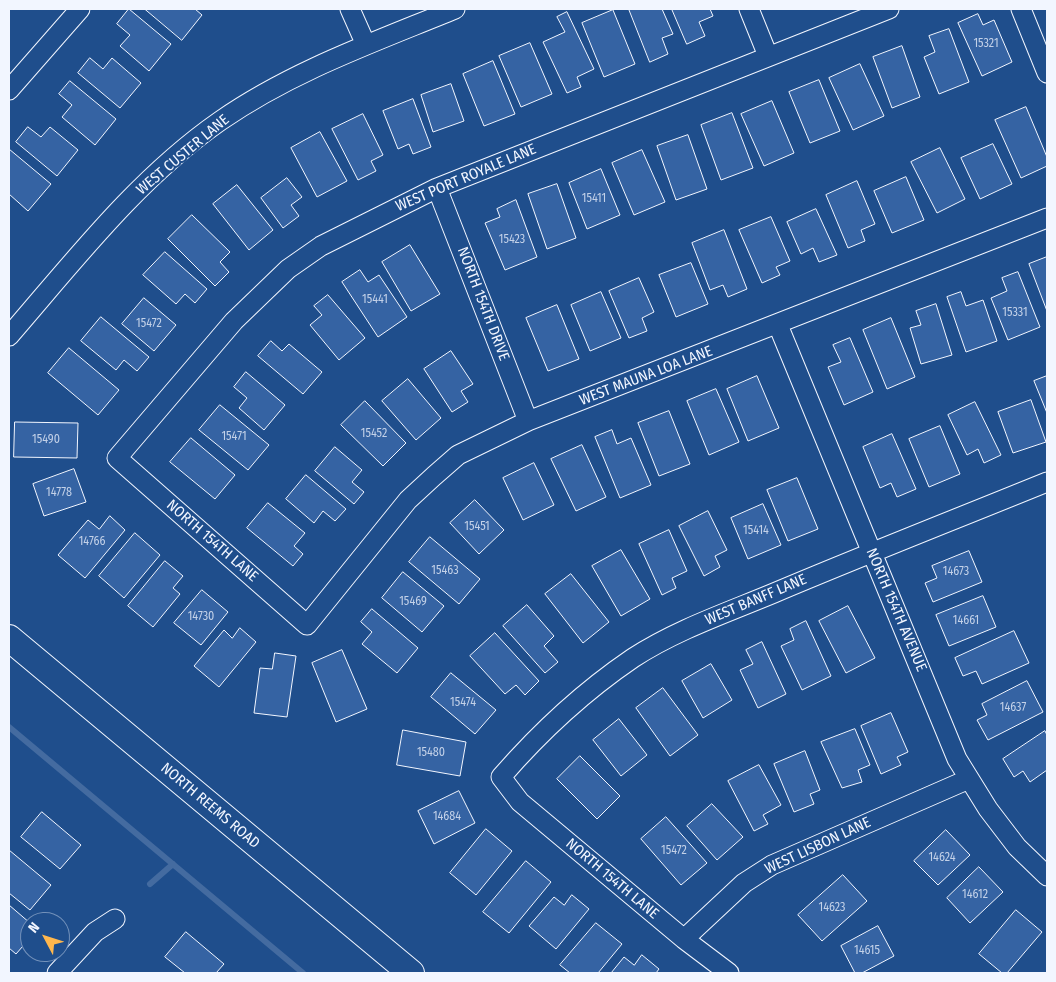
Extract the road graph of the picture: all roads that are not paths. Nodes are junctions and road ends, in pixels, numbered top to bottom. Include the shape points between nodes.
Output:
1 (80, 9) edge
2 (350, 9) edge
3 (455, 9) edge
4 (749, 9) edge
5 (889, 9) edge
6 (1021, 9) edge
7 (366, 45) junction
8 (768, 56) junction
9 (1047, 73) edge
10 (9, 90) edge
11 (437, 188) junction
12 (1047, 218) edge
13 (778, 325) junction
14 (9, 336) edge
15 (528, 421) junction
16 (117, 458) joint
17 (1047, 482) edge
18 (872, 552) junction
19 (307, 625) joint
20 (9, 638) edge
21 (502, 777) joint
22 (969, 779) junction
23 (1047, 876) edge
24 (115, 919) dead end
25 (684, 939) junction
26 (57, 973) edge
27 (412, 973) edge
28 (729, 973) edge

1 - 10 street
2 - 7 street
3 - 7 street, WEST CUSTER LANE
4 - 8 street
5 - 8 street, WEST PORT ROYALE LANE
6 - 9 street
7 - 14 street, WEST CUSTER LANE via 305,70 220,121 129,200
8 - 11 street, WEST PORT ROYALE LANE
11 - 15 street, NORTH 154TH DRIVE
11 - 16 street, WEST PORT ROYALE LANE via 321,246 288,270 204,354
12 - 13 street, WEST MAUNA LOA LANE
13 - 15 street, WEST MAUNA LOA LANE
13 - 18 street, NORTH 154TH AVENUE
15 - 19 street, WEST MAUNA LOA LANE via 458,454 434,476 408,500
16 - 19 street, NORTH 154TH LANE
17 - 18 street, WEST BANFF LANE
18 - 21 street, WEST BANFF LANE via 673,636 634,658 536,737
18 - 22 street, NORTH 154TH AVENUE via 957,759
20 - 27 main road, NORTH REEMS ROAD
21 - 25 street, NORTH 154TH LANE via 520,802
22 - 23 street, NORTH 154TH AVENUE via 1017,848
22 - 25 street, WEST LISBON LANE via 772,865 744,883
24 - 26 street via 95,932
25 - 28 street, NORTH 154TH LANE

